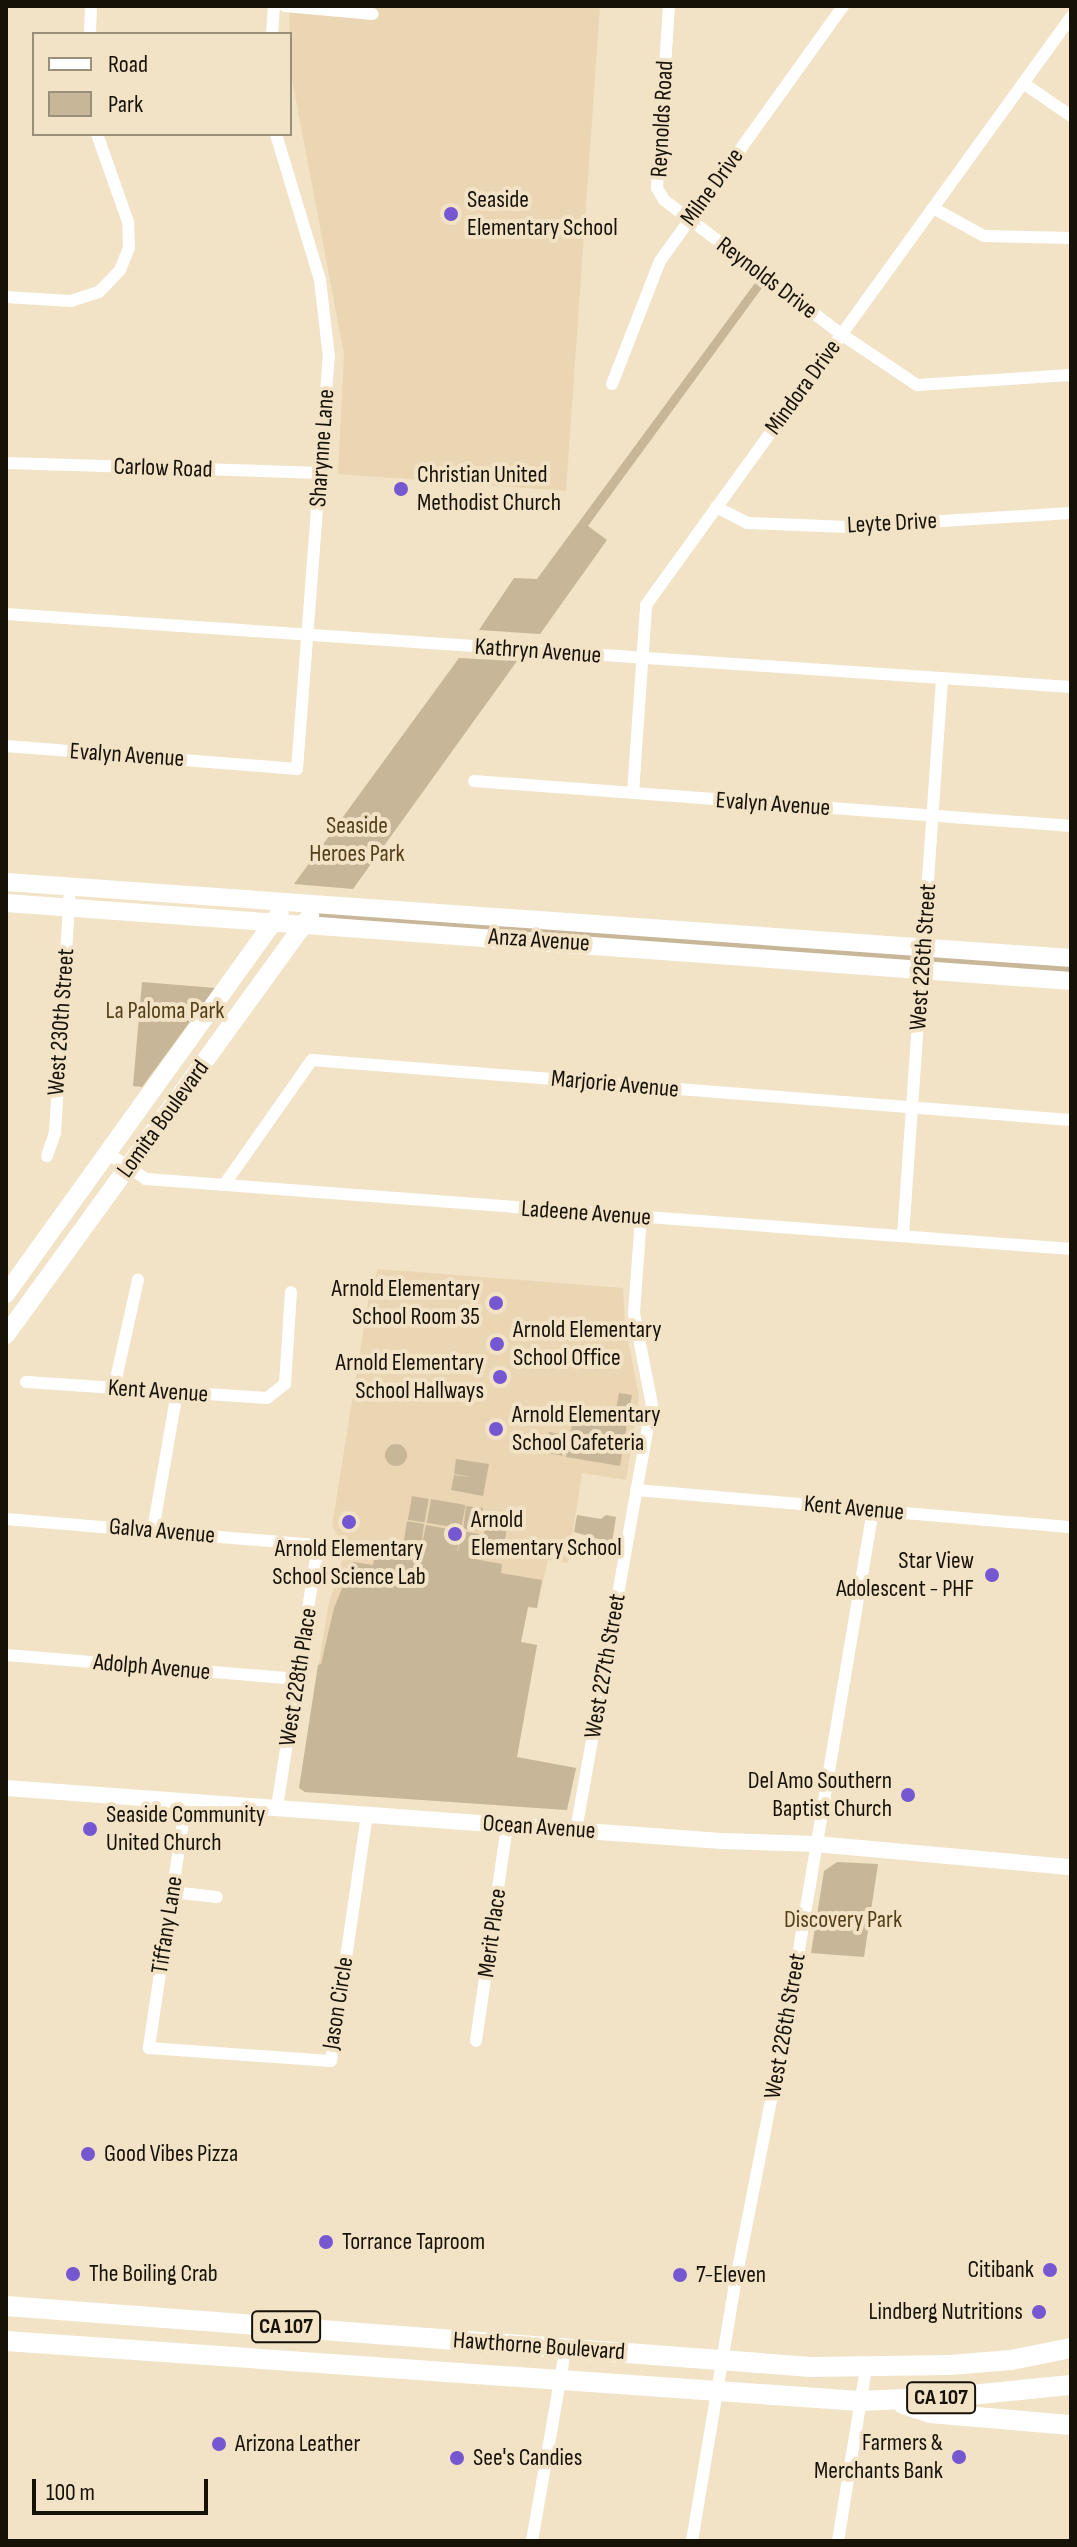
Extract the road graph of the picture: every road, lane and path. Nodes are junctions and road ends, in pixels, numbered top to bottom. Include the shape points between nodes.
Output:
1 (91, 6) edge
2 (274, 6) edge
3 (285, 6) edge
4 (669, 6) edge
5 (843, 6) edge
6 (373, 14) dead end
7 (1071, 17) edge
8 (90, 32) edge
9 (272, 32) edge
10 (1023, 83) junction
11 (1071, 116) edge
12 (98, 136) edge
13 (277, 136) edge
14 (933, 208) junction
15 (689, 219) junction
16 (1071, 238) edge
17 (6, 297) edge
18 (841, 334) junction
19 (1071, 375) edge
20 (612, 384) dead end
21 (6, 463) edge
22 (321, 473) junction
23 (716, 507) junction
24 (1071, 513) edge
25 (6, 614) edge
26 (307, 634) junction
27 (643, 658) junction
28 (942, 679) junction
29 (1071, 687) edge
30 (6, 746) edge
31 (297, 769) joint
32 (474, 781) dead end
33 (633, 793) junction
34 (933, 816) junction
35 (1071, 826) edge
36 (6, 882) edge
37 (70, 886) junction
38 (288, 902) junction
39 (6, 903) edge
40 (319, 904) junction
41 (68, 907) junction
42 (274, 921) junction
43 (305, 923) junction
44 (923, 948) junction
45 (1071, 958) edge
46 (922, 971) junction
47 (1071, 981) edge
48 (912, 1108) junction
49 (1071, 1120) edge
50 (109, 1154) junction
51 (47, 1156) dead end
52 (128, 1167) junction
53 (224, 1185) junction
54 (641, 1217) junction
55 (903, 1236) junction
56 (1071, 1249) edge
57 (138, 1280) dead end
58 (291, 1292) dead end
59 (6, 1294) edge
60 (6, 1335) edge
61 (26, 1382) dead end
62 (114, 1388) junction
63 (177, 1392) junction
64 (636, 1490) junction
65 (873, 1510) junction
66 (6, 1519) edge
67 (1071, 1527) edge
68 (153, 1530) junction
69 (318, 1545) joint
70 (6, 1655) edge
71 (298, 1679) junction
72 (6, 1788) edge
73 (186, 1802) junction
74 (277, 1808) junction
75 (367, 1815) junction
76 (507, 1825) junction
77 (576, 1830) junction
78 (816, 1844) junction
79 (1071, 1867) edge
80 (171, 1892) junction
81 (217, 1897) dead end
82 (476, 2041) dead end
83 (149, 2048) joint
84 (6, 2306) edge
85 (6, 2341) edge
86 (566, 2347) junction
87 (1071, 2348) edge
88 (722, 2360) junction
89 (866, 2368) junction
90 (560, 2381) junction
91 (1071, 2385) edge
92 (716, 2393) junction
93 (892, 2400) junction
94 (860, 2401) junction
95 (1071, 2425) edge
96 (532, 2541) edge
97 (692, 2541) edge
98 (838, 2541) edge

1 - 8 street
2 - 9 street
3 - 6 street
4 - 15 street, Reynolds Road via 657,188
5 - 15 street, Milne Drive
7 - 10 street, Mindora Drive
10 - 11 street
10 - 14 street, Mindora Drive
12 - 17 street via 128,222 129,248 120,270 99,292 71,301
13 - 22 street, Sharynne Lane via 326,315 329,357
14 - 16 street via 984,236
14 - 18 street, Mindora Drive
15 - 18 street, Reynolds Drive
15 - 20 street, Milne Drive via 660,261
18 - 19 street, Reynolds Drive via 917,385
18 - 23 street, Mindora Drive
21 - 22 street, Carlow Road
22 - 26 street, Sharynne Lane
23 - 24 street, Leyte Drive via 747,523 848,527
23 - 27 street, Mindora Drive via 646,605
25 - 26 street, Kathryn Avenue
26 - 27 street, Kathryn Avenue
26 - 31 street, Sharynne Lane
27 - 28 street, Kathryn Avenue
27 - 33 street, Mindora Drive
28 - 29 street, Kathryn Avenue
28 - 34 street, West 226th Street
30 - 31 street, Evalyn Avenue
32 - 33 street, Evalyn Avenue
33 - 34 street, Evalyn Avenue
34 - 35 street, Evalyn Avenue
34 - 44 street, West 226th Street
36 - 37 main road, Anza Avenue
37 - 38 main road, Anza Avenue
37 - 41 street, West 230th Street
38 - 40 main road, Anza Avenue
38 - 42 main road, Lomita Boulevard
39 - 41 main road, Anza Avenue
40 - 43 main road, Lomita Boulevard
40 - 44 main road, Anza Avenue
41 - 42 main road, Anza Avenue
41 - 51 street, West 230th Street via 55,1133
42 - 43 main road, Anza Avenue
42 - 50 main road, Lomita Boulevard
43 - 46 main road, Anza Avenue
43 - 52 main road, Lomita Boulevard
44 - 45 main road, Anza Avenue
44 - 46 street, West 226th Street
46 - 47 main road, Anza Avenue
46 - 48 street, West 226th Street
48 - 49 street, Marjorie Avenue
48 - 53 street, Marjorie Avenue via 312,1060
48 - 55 street, West 226th Street
50 - 52 street, Ladeene Avenue
50 - 59 main road, Lomita Boulevard
52 - 53 street, Ladeene Avenue via 146,1179
52 - 60 main road, Lomita Boulevard
53 - 54 street, Ladeene Avenue
54 - 55 street, Ladeene Avenue
54 - 64 street, West 227th Street via 634,1313 652,1405
55 - 56 street, Ladeene Avenue
57 - 62 street
58 - 63 street, Kent Avenue via 285,1384 267,1398
61 - 62 street, Kent Avenue
62 - 63 street, Kent Avenue
63 - 68 street
64 - 65 street, Kent Avenue
64 - 77 street, West 227th Street
65 - 67 street, Kent Avenue
65 - 78 street, West 226th Street
66 - 68 street, Galva Avenue
68 - 69 street, Galva Avenue
69 - 71 street, West 228th Place
70 - 71 street, Adolph Avenue
71 - 74 street, West 228th Place
72 - 73 street, Ocean Avenue
73 - 74 street, Ocean Avenue
73 - 80 street, Tiffany Lane
74 - 75 street, Ocean Avenue
75 - 76 street, Ocean Avenue
75 - 83 street, Jason Circle via 331,2061
76 - 77 street, Ocean Avenue
76 - 82 street, Merit Place
77 - 78 street, Ocean Avenue
78 - 79 street, Ocean Avenue
78 - 88 street, West 226th Street
80 - 81 street
80 - 83 street, Tiffany Lane
84 - 86 main road, Hawthorne Boulevard / CA 107
85 - 90 main road, Hawthorne Boulevard / CA 107
86 - 88 main road, Hawthorne Boulevard / CA 107
86 - 90 street
87 - 89 main road, Hawthorne Boulevard / CA 107 via 1011,2360
88 - 89 main road, Hawthorne Boulevard / CA 107
88 - 92 street, West 226th Street
89 - 94 street
90 - 92 main road, Hawthorne Boulevard / CA 107
90 - 96 street
91 - 93 main road, Hawthorne Boulevard / CA 107
92 - 94 main road, Hawthorne Boulevard / CA 107
92 - 97 street, West 226th Street
93 - 94 main road, Hawthorne Boulevard / CA 107
93 - 95 main road via 930,2413
94 - 98 street

